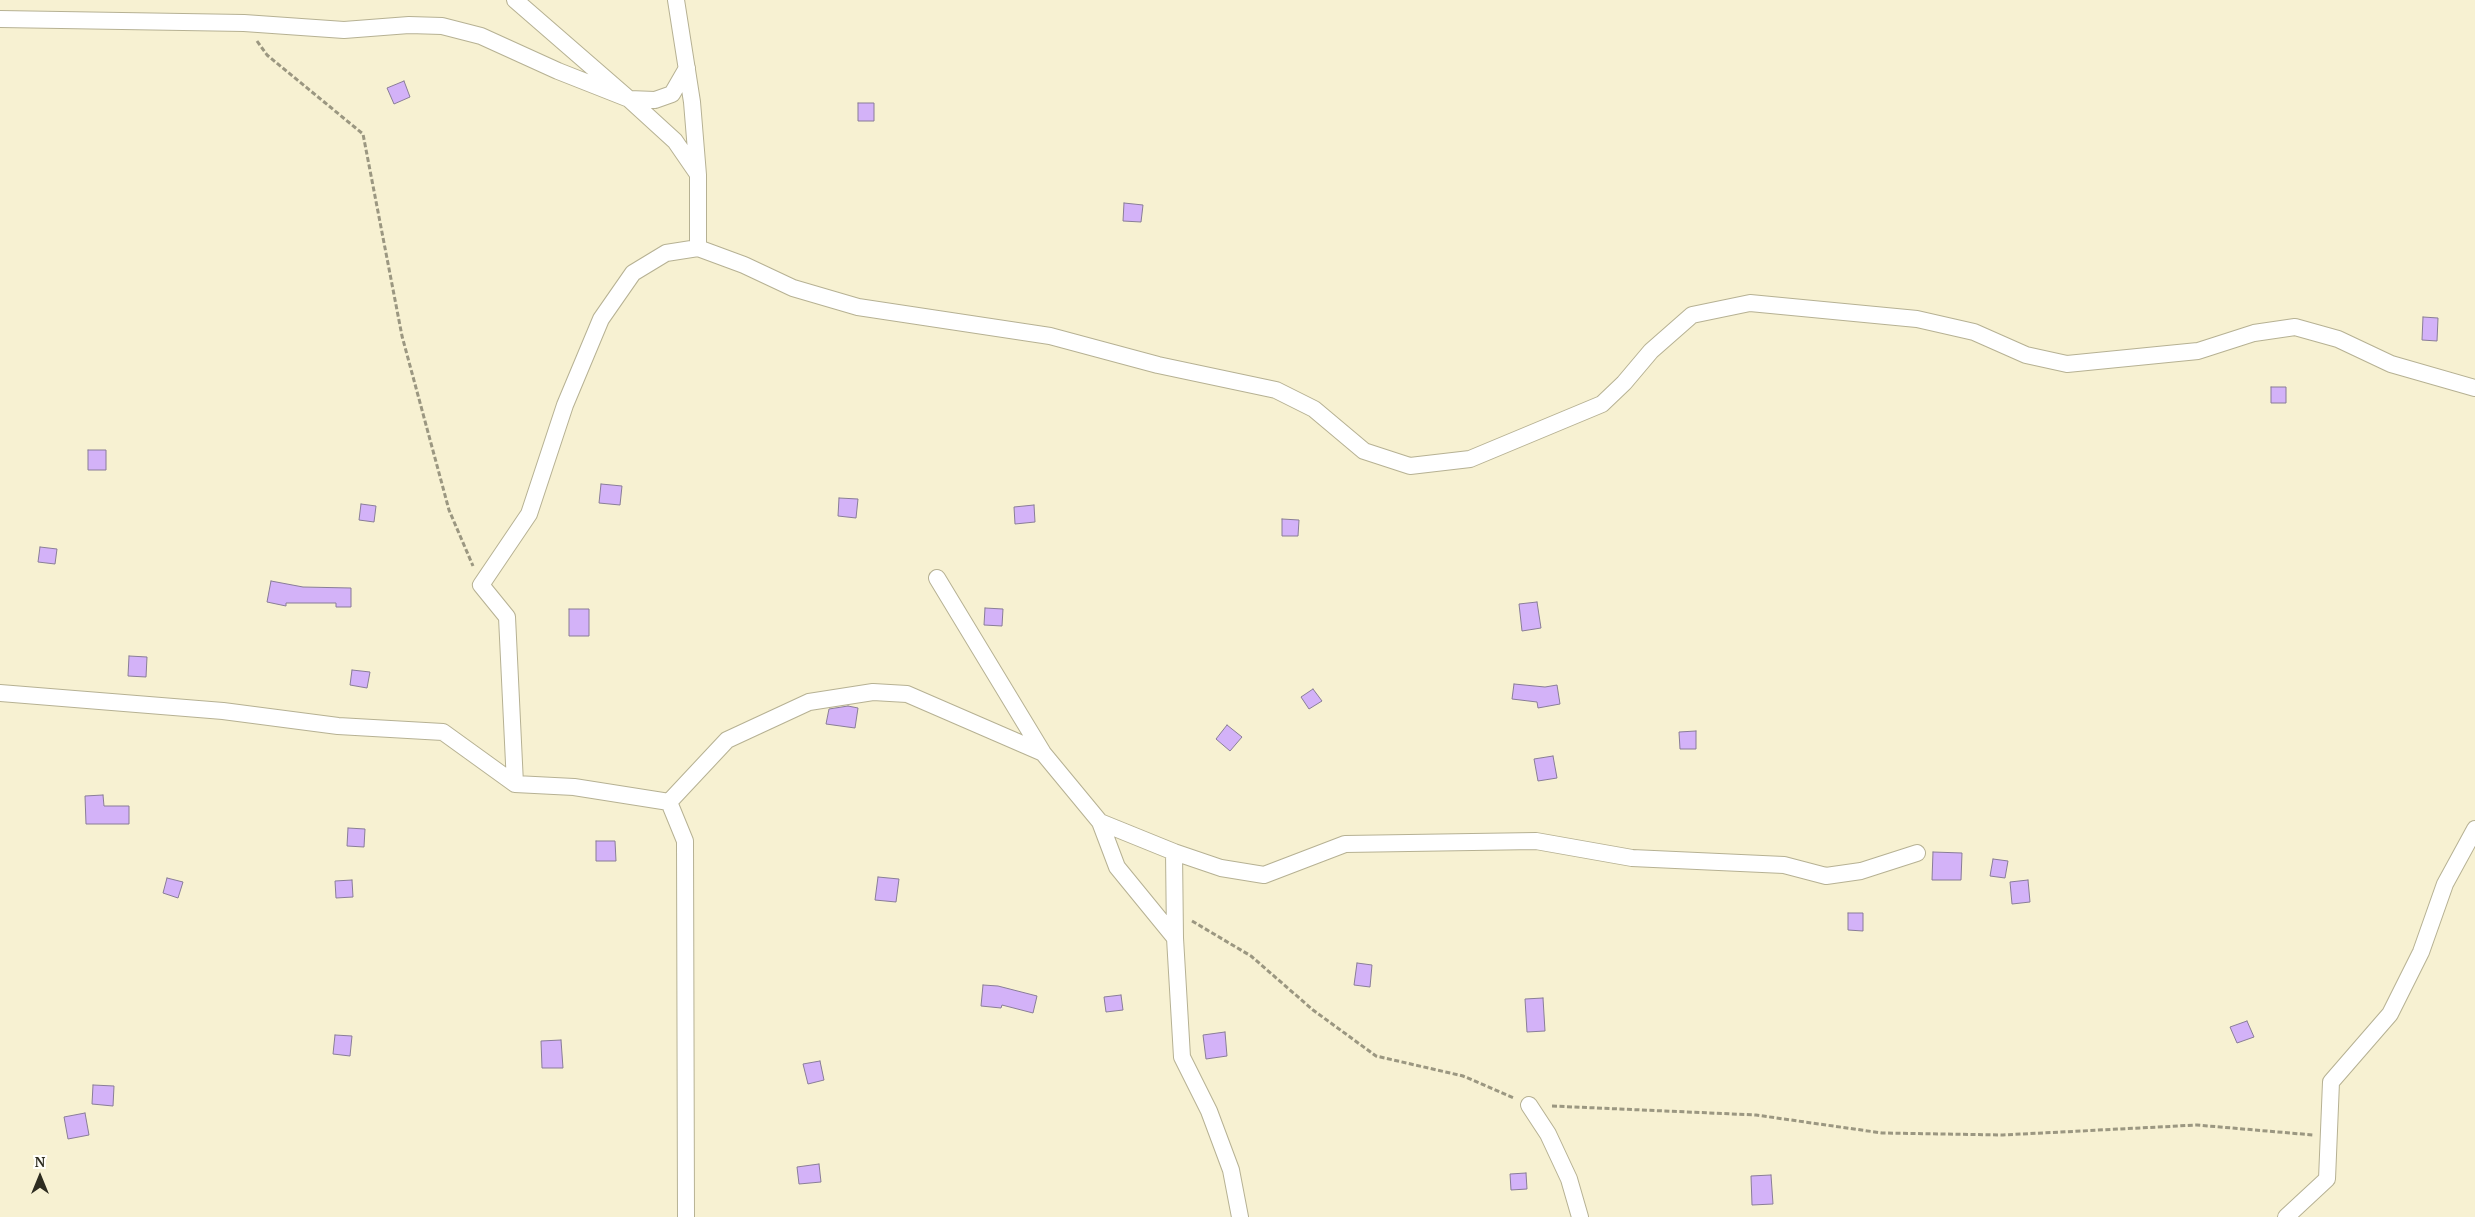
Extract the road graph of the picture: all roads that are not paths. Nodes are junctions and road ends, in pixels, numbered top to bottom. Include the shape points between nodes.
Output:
1 (515, 0) edge
2 (676, 0) edge
3 (0, 18) edge
4 (687, 68) junction
5 (629, 98) junction
6 (698, 175) junction
7 (698, 248) junction
8 (2475, 388) edge
9 (937, 578) dead end
10 (0, 692) edge
11 (1044, 753) junction
12 (515, 784) junction
13 (669, 802) junction
14 (1100, 822) junction
15 (2475, 829) edge
16 (1174, 852) junction
17 (1917, 853) dead end
18 (1175, 938) junction
19 (1529, 1104) road end
20 (686, 1217) edge
21 (1240, 1217) edge
22 (1580, 1217) edge
23 (2286, 1217) edge

1 - 5 street
2 - 4 street
3 - 5 street via 244,23 344,30 442,26 481,36 558,71
4 - 5 street via 672,94 655,100
4 - 6 street
5 - 6 street via 674,141
6 - 7 street
7 - 8 street via 793,288 858,307 1050,336 1158,365 1276,390 1314,409 1364,451 1410,466 1470,459 1602,404 1651,351 1692,315 1750,303 1917,319 1974,332 2026,355 2067,364 2198,351 2254,333 2295,327 2338,339 2391,364
7 - 12 street via 666,253 633,273 601,319 565,405 529,514 481,585 506,617
9 - 11 street
10 - 12 street via 338,726 443,732
11 - 13 street via 907,694 873,692 809,702 728,740
11 - 14 street
12 - 13 street via 574,787
13 - 20 street via 685,841
14 - 16 street
14 - 18 street via 1117,867
15 - 23 street via 2445,884 2421,952 2390,1014 2331,1082 2327,1179
16 - 17 street via 1221,868 1264,875 1345,844 1536,840 1632,858 1784,865 1826,876 1861,871
16 - 18 street
18 - 21 street via 1182,1057 1209,1111 1231,1170
19 - 22 street via 1569,1178

